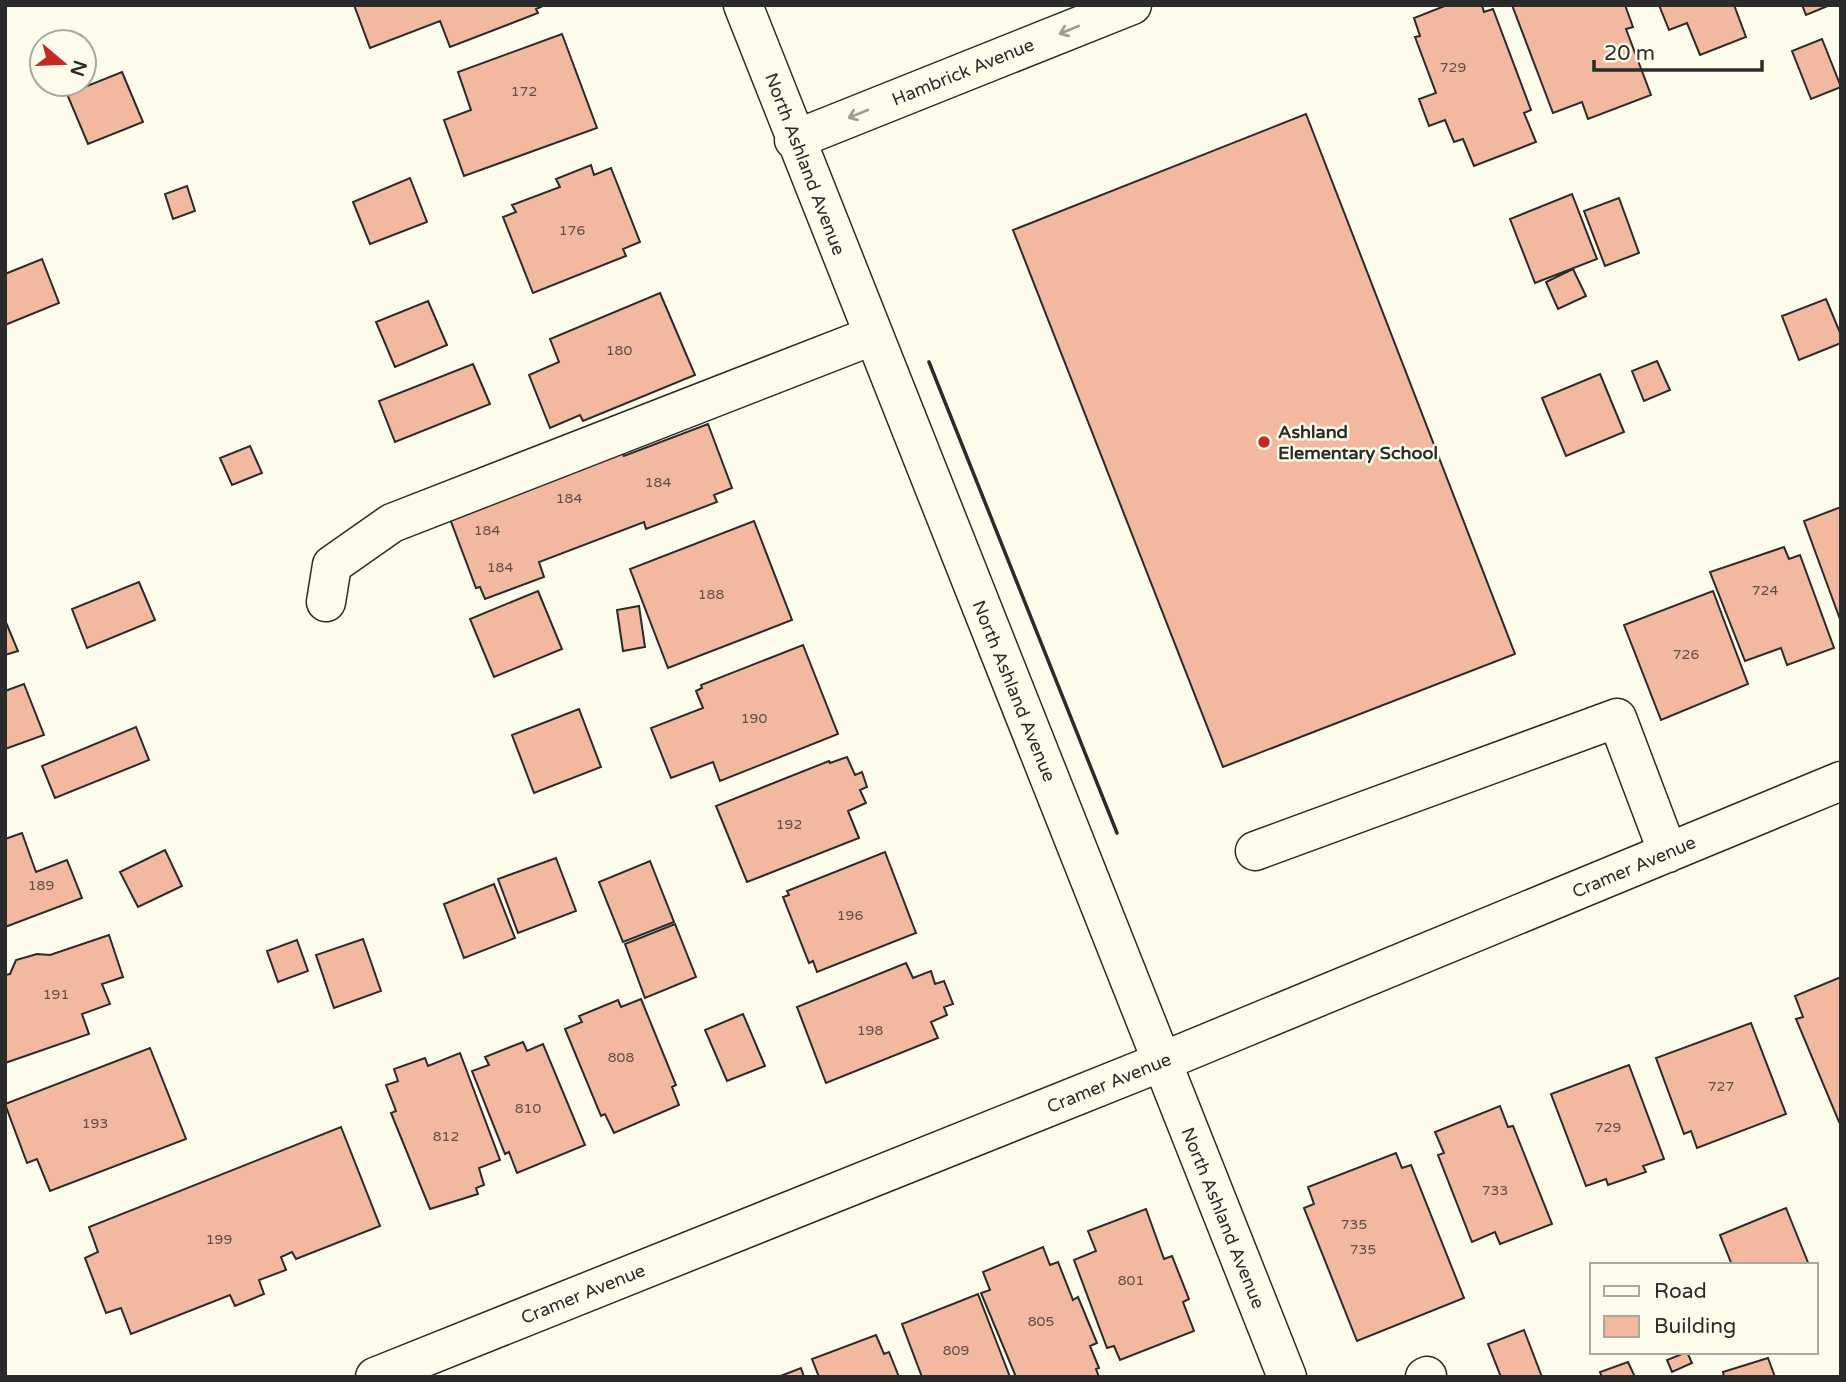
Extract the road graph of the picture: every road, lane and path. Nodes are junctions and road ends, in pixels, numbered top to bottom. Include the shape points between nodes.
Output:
1 (743, 5) edge
2 (1132, 5) edge
3 (794, 140) junction
4 (872, 336) junction
5 (326, 602) dead end
6 (1841, 781) edge
7 (1255, 851) dead end
8 (1668, 853) junction
9 (1161, 1062) junction
10 (375, 1377) edge
11 (1287, 1377) edge

1 - 3 street, North Ashland Avenue
2 -> 3 street, Hambrick Avenue
3 - 4 street, North Ashland Avenue
4 - 5 street via 392,523 332,565
4 - 9 street, North Ashland Avenue
6 - 8 street, Cramer Avenue
7 - 8 street via 1617,718
8 - 9 street, Cramer Avenue
9 - 10 street, Cramer Avenue
9 - 11 street, North Ashland Avenue

